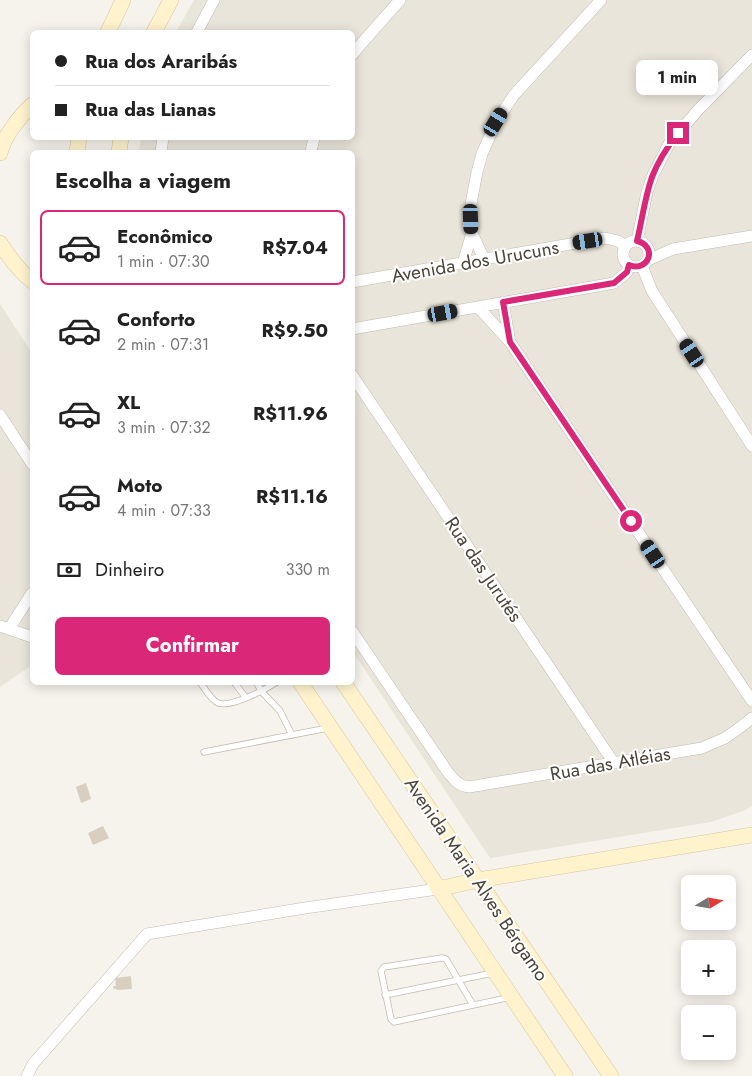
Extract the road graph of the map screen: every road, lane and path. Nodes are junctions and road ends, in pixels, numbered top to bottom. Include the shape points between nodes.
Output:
1 (123, 0) edge
2 (171, 0) edge
3 (214, 0) edge
4 (400, 0) edge
5 (601, 0) edge
6 (109, 30) edge
7 (155, 30) edge
8 (198, 30) edge
9 (355, 51) edge
10 (752, 55) edge
11 (30, 107) edge
12 (0, 150) edge
13 (472, 233) junction
14 (752, 236) edge
15 (0, 242) edge
16 (641, 243) junction
17 (626, 246) junction
18 (673, 249) junction
19 (484, 259) junction
20 (463, 263) junction
21 (645, 263) junction
22 (629, 265) junction
23 (30, 280) edge
24 (355, 281) edge
25 (503, 302) junction
26 (478, 307) junction
27 (355, 328) edge
28 (510, 342) junction
29 (355, 380) edge
30 (0, 415) edge
31 (752, 446) edge
32 (30, 461) edge
33 (30, 596) edge
34 (5, 628) edge
35 (355, 635) edge
36 (30, 636) edge
37 (202, 685) edge
38 (236, 685) edge
39 (258, 685) edge
40 (272, 685) edge
41 (302, 685) edge
42 (345, 685) edge
43 (262, 692) junction
44 (246, 698) junction
45 (752, 701) edge
46 (752, 718) edge
47 (330, 727) junction
48 (292, 736) junction
49 (204, 752) dead end
50 (614, 763) junction
51 (752, 835) edge
52 (478, 880) junction
53 (438, 889) junction
54 (495, 973) junction
55 (459, 980) junction
56 (386, 995) junction
57 (511, 996) junction
58 (473, 1005) junction
59 (27, 1076) edge
60 (565, 1076) edge
61 (611, 1076) edge

1 - 6 street
2 - 7 street
3 - 8 street
4 - 9 street
5 - 13 street via 514,95 496,122 477,172 471,204
10 - 16 street via 669,144 648,192
11 - 12 street via 14,125
13 - 19 street
13 - 20 street
14 - 18 street
15 - 23 street
16 - 17 street via 633,241
16 - 18 street
16 - 21 street via 649,251
17 - 19 street, Avenida dos Urucuns via 605,238
17 - 22 street via 623,254
18 - 21 street
19 - 20 street, Avenida dos Urucuns
20 - 24 street, Avenida dos Urucuns
21 - 22 street
21 - 31 street via 652,291
22 - 25 street via 627,272 614,283
25 - 26 street
25 - 28 street
26 - 27 street
26 - 28 street
28 - 45 street
29 - 50 street, Rua das Jurutés
30 - 32 street
33 - 34 street
34 - 36 street
35 - 50 street, Rua das Atléias via 447,772 461,785 469,787
37 - 44 lane via 216,702 222,704
38 - 44 lane
39 - 43 lane
40 - 43 lane
41 - 47 street, Avenida Maria Alves Bérgamo
42 - 52 street, Avenida Maria Alves Bérgamo
43 - 44 lane
43 - 48 lane via 280,711
46 - 50 street, Rua das Atléias via 709,746
47 - 48 lane
47 - 53 street, Avenida Maria Alves Bérgamo
48 - 49 lane
51 - 52 street
52 - 53 street
52 - 61 street, Avenida Maria Alves Bérgamo
53 - 54 street, Avenida Maria Alves Bérgamo
53 - 59 street via 147,934 33,1064
54 - 55 lane
54 - 57 street, Avenida Maria Alves Bérgamo
55 - 56 lane
55 - 56 lane via 446,959 442,958 384,967 381,971
55 - 58 lane
56 - 58 lane via 390,1019 394,1022
57 - 58 lane
57 - 60 street, Avenida Maria Alves Bérgamo

